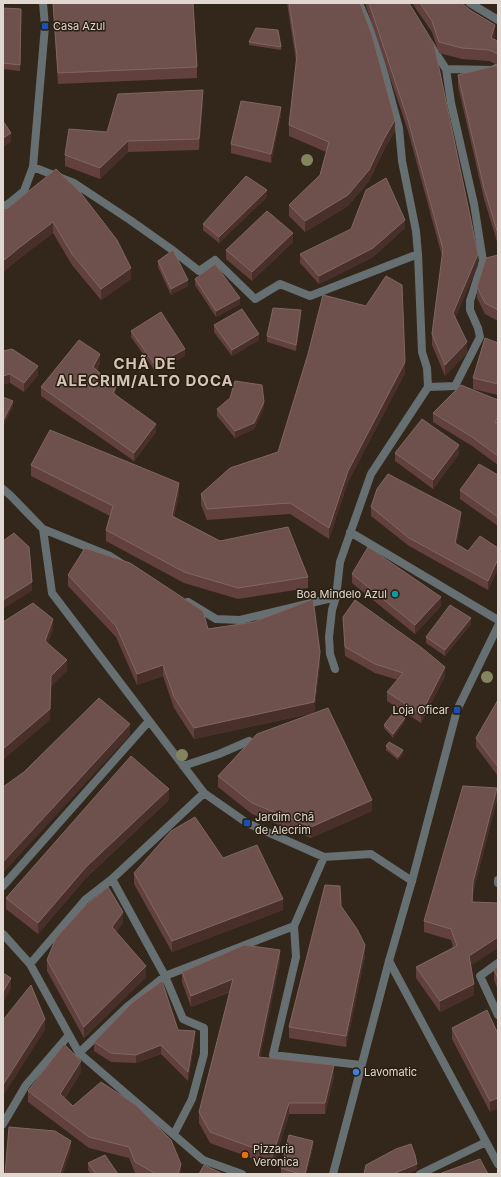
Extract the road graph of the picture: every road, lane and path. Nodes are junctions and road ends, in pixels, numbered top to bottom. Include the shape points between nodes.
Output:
1 (43, 3) edge
2 (359, 3) edge
3 (470, 3) edge
4 (498, 20) edge
5 (425, 36) edge
6 (498, 67) edge
7 (446, 69) junction
8 (33, 167) junction
9 (3, 206) edge
10 (418, 254) junction
11 (456, 386) junction
12 (428, 387) junction
13 (464, 389) edge
14 (3, 489) edge
15 (43, 529) junction
16 (350, 532) junction
17 (130, 568) edge
18 (336, 597) junction
19 (183, 599) edge
20 (498, 620) edge
21 (498, 626) edge
22 (335, 670) dead end
23 (149, 721) junction
24 (249, 741) edge
25 (183, 766) junction
26 (204, 794) junction
27 (324, 857) junction
28 (112, 879) junction
29 (412, 881) junction
30 (3, 886) edge
31 (294, 926) junction
32 (3, 934) edge
33 (389, 962) junction
34 (498, 963) edge
35 (30, 964) junction
36 (165, 976) junction
37 (498, 1015) edge
38 (69, 1035) junction
39 (79, 1053) junction
40 (361, 1065) junction
41 (3, 1124) edge
42 (174, 1134) junction
43 (486, 1142) junction
44 (498, 1164) edge
45 (242, 1174) edge
46 (333, 1174) edge
47 (420, 1174) edge

1 - 8 street via 45,26
2 - 10 street via 376,43 399,128
3 - 4 street
5 - 7 street
6 - 7 street via 492,70
7 - 11 street via 483,261 470,301 470,310 480,337
8 - 9 street via 24,191
8 - 10 street via 74,183 199,271 215,260 255,298 280,284 310,296
10 - 12 street via 422,352 427,368
11 - 12 street
11 - 13 street
12 - 16 street via 371,474
14 - 15 street
15 - 17 street via 110,556
15 - 23 street via 52,593
16 - 18 street via 340,562
16 - 20 street
18 - 19 street via 240,620 216,619
18 - 22 street via 329,637 330,654
21 - 29 street via 457,710
23 - 25 street
23 - 30 street
24 - 25 street
25 - 26 street
26 - 27 street via 247,823
26 - 28 street
27 - 29 street via 371,854
27 - 31 street
28 - 35 street via 85,900
28 - 36 street
29 - 33 street
31 - 36 street
31 - 40 street via 296,957 273,1055
32 - 35 street
33 - 40 street
33 - 43 street
34 - 37 street via 480,976
35 - 38 street
36 - 39 street via 128,1006
36 - 42 street via 183,1019 204,1028 204,1054 192,1099
38 - 39 street
38 - 41 street via 26,1085
39 - 42 street
40 - 46 street
42 - 45 street via 204,1160
43 - 44 street
43 - 47 street

